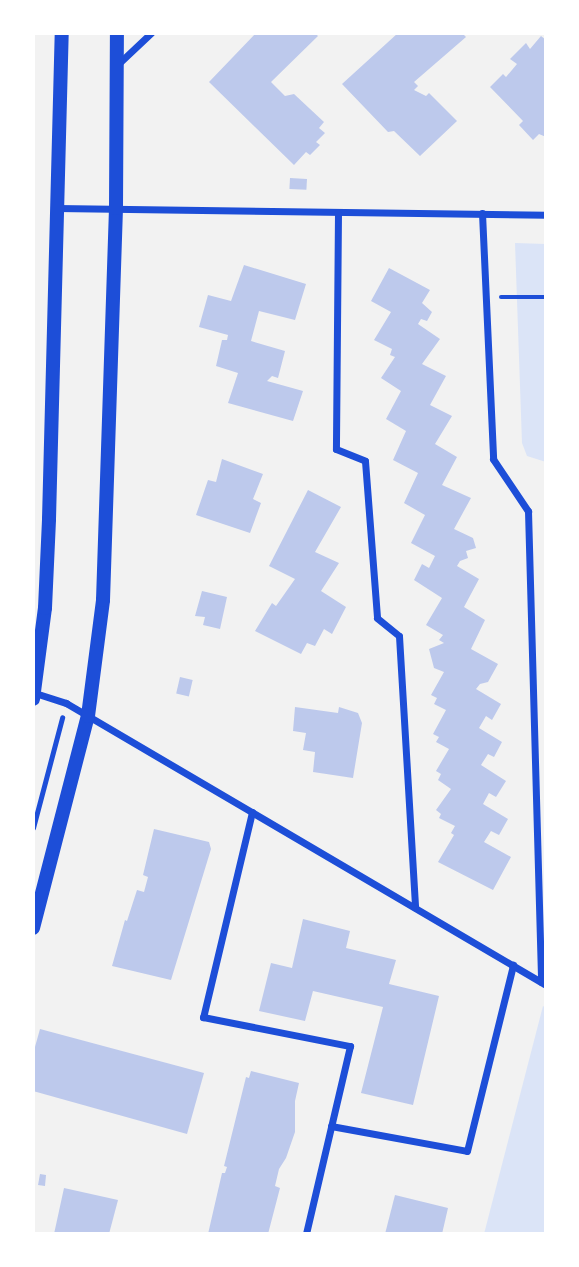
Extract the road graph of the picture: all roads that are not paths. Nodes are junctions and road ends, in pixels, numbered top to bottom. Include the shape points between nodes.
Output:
1 (62, 33) edge
2 (117, 33) edge
3 (151, 33) edge
4 (116, 65) junction
5 (57, 208) junction
6 (116, 208) junction
7 (338, 213) junction
8 (482, 213) junction
9 (546, 215) edge
10 (34, 696) edge
11 (88, 716) junction
12 (252, 812) junction
13 (415, 908) junction
14 (33, 928) edge
15 (513, 965) junction
16 (543, 983) edge
17 (331, 1126) junction
18 (306, 1234) edge

1 - 5 main road
2 - 4 main road
3 - 4 street
4 - 6 main road
5 - 6 street
5 - 10 main road via 47,557
6 - 7 street
6 - 11 main road via 103,600
7 - 8 street
7 - 13 street via 336,449 365,461 377,618 399,636
8 - 9 street
8 - 16 street via 493,459 527,511
10 - 11 street via 66,703
11 - 12 street
11 - 14 main road
12 - 13 street
12 - 17 street via 204,1017 350,1046
13 - 15 street
15 - 16 street
15 - 17 street via 467,1151
17 - 18 street

